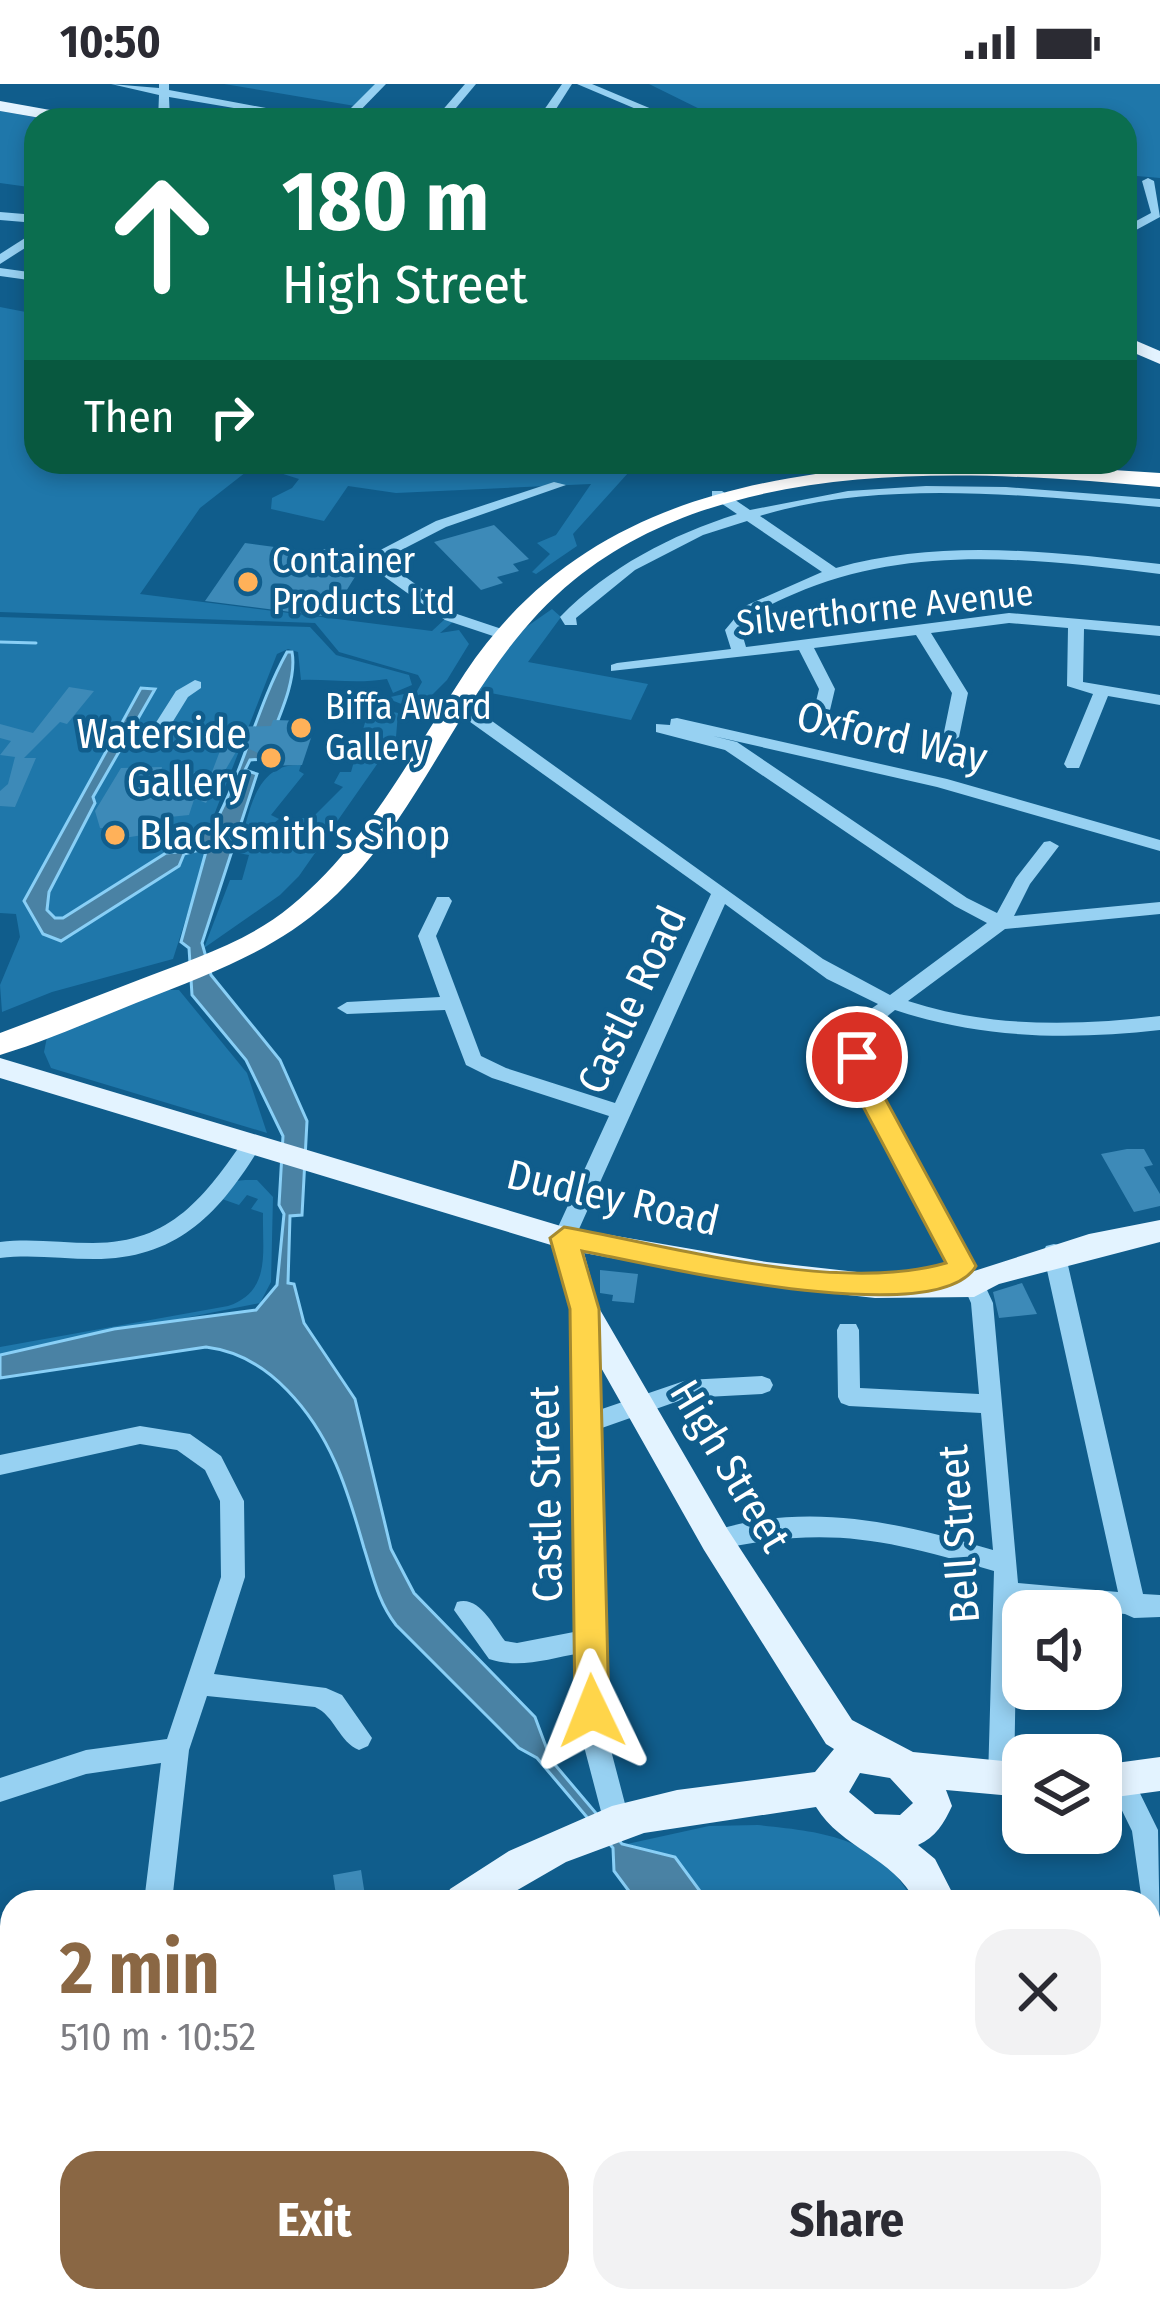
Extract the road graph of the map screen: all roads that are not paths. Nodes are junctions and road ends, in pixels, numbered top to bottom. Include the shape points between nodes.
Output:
1 (116, 84) edge
2 (381, 84) edge
3 (471, 84) edge
4 (582, 84) edge
5 (164, 88) edge
6 (264, 108) edge
7 (357, 108) edge
8 (450, 108) edge
9 (648, 108) edge
10 (1148, 181) dead end
11 (1157, 199) edge
12 (1137, 225) edge
13 (806, 474) edge
14 (846, 474) edge
15 (559, 485) dead end
16 (720, 497) junction
17 (1160, 502) edge
18 (748, 515) junction
19 (322, 554) dead end
20 (370, 562) junction
21 (1160, 569) edge
22 (832, 572) junction
23 (571, 622) dead end
24 (1076, 623) junction
25 (921, 629) junction
26 (1160, 631) edge
27 (498, 634) junction
28 (804, 644) junction
29 (740, 652) junction
30 (616, 668) dead end
31 (195, 686) dead end
32 (1101, 693) junction
33 (1160, 700) edge
34 (454, 709) junction
35 (821, 712) dead end
36 (158, 732) dead end
37 (949, 739) dead end
38 (1073, 767) dead end
39 (1049, 846) dead end
40 (1160, 850) edge
41 (722, 892) junction
42 (443, 902) dead end
43 (1160, 908) edge
44 (1000, 923) junction
45 (193, 967) junction
46 (129, 994) junction
47 (890, 1001) junction
48 (449, 1003) junction
49 (347, 1008) dead end
50 (0, 1023) edge
51 (1160, 1023) edge
52 (43, 1029) junction
53 (0, 1033) edge
54 (0, 1044) edge
55 (0, 1068) edge
56 (40, 1078) junction
57 (620, 1112) junction
58 (260, 1144) junction
59 (1160, 1231) edge
60 (564, 1238) junction
61 (0, 1250) edge
62 (1054, 1254) junction
63 (969, 1276) junction
64 (584, 1309) junction
65 (848, 1330) dead end
66 (762, 1385) dead end
67 (988, 1404) junction
68 (638, 1407) junction
69 (588, 1423) junction
70 (0, 1465) edge
71 (716, 1540) junction
72 (1006, 1564) junction
73 (1007, 1590) edge
74 (1147, 1606) edge
75 (466, 1610) dead end
76 (590, 1640) junction
77 (201, 1684) junction
78 (359, 1738) dead end
79 (176, 1750) junction
80 (837, 1760) junction
81 (894, 1762) junction
82 (1160, 1774) edge
83 (1002, 1778) edge
84 (1122, 1780) edge
85 (1002, 1784) edge
86 (0, 1790) edge
87 (795, 1798) junction
88 (1122, 1798) edge
89 (930, 1812) junction
90 (616, 1819) junction
91 (867, 1830) junction
92 (929, 1887) edge
93 (159, 1890) edge
94 (482, 1890) edge
95 (1154, 1890) edge

1 - 5 street
2 - 7 street
3 - 8 street
4 - 9 street
5 - 6 street
10 - 11 street
11 - 12 street via 1157,214
13 - 16 highway
14 - 16 highway
15 - 20 street via 441,524
16 - 18 street
16 - 27 highway via 622,530 579,556
17 - 18 street via 954,487
18 - 22 street
18 - 23 street via 637,563 587,598
19 - 20 street
20 - 27 street via 451,617
21 - 22 street via 971,553
22 - 29 street via 742,614 734,630
24 - 25 street, Silverthorne Avenue via 1009,618
24 - 26 street, Silverthorne Avenue
24 - 32 street via 1072,682
25 - 28 street, Silverthorne Avenue
25 - 37 street via 960,693
27 - 34 highway
27 - 45 highway via 315,882 273,921
28 - 29 street, Silverthorne Avenue
28 - 35 street via 827,689
29 - 30 street, Silverthorne Avenue
31 - 36 street
32 - 33 street
32 - 38 street
34 - 41 street, Castle Road
34 - 45 highway via 323,893 273,934
39 - 44 street
40 - 44 street, Oxford Way via 1129,848 941,783 669,725 731,746
41 - 47 street via 848,982
41 - 57 street, Castle Road
42 - 48 street via 427,936
43 - 44 street
44 - 47 street
45 - 46 highway
45 - 50 highway
46 - 52 highway
46 - 53 highway
47 - 51 street via 1060,1031
47 - 63 street, Bell Street via 857,1046 861,1078
48 - 49 street
48 - 57 street via 467,1054 483,1067
52 - 54 highway
52 - 56 main road via 28,1045 27,1065
55 - 56 main road
56 - 58 main road
57 - 60 street, Castle Road
58 - 60 main road, Dudley Road
58 - 61 street via 198,1214 154,1245
59 - 62 main road, Dudley Road
60 - 63 main road, Dudley Road via 875,1286
60 - 64 main road, High Street
62 - 63 main road, Dudley Road
62 - 74 street
63 - 67 street, Bell Street via 982,1303
64 - 68 main road, High Street
64 - 69 street, Castle Street
65 - 67 street via 849,1397
66 - 68 street via 687,1389
67 - 72 street, Bell Street
68 - 69 street
68 - 71 main road, High Street
69 - 76 street, Castle Street
70 - 77 street via 140,1436 182,1441 213,1463 232,1502 236,1550
71 - 72 street via 762,1528 851,1524
71 - 80 main road, High Street
72 - 73 street, Bell Street
75 - 76 street via 498,1651
76 - 90 street, Castle Street via 594,1735
77 - 78 street via 317,1696 333,1703
77 - 79 street
79 - 86 street via 134,1750
79 - 93 street
80 - 81 main road
80 - 87 main road
80 - 91 main road via 836,1808
81 - 83 main road
81 - 89 main road via 923,1780
82 - 84 main road
85 - 89 main road
87 - 90 main road via 716,1801
87 - 91 main road
88 - 95 street via 1145,1830
89 - 91 main road via 913,1830
89 - 92 main road
90 - 94 main road
91 - 92 main road

